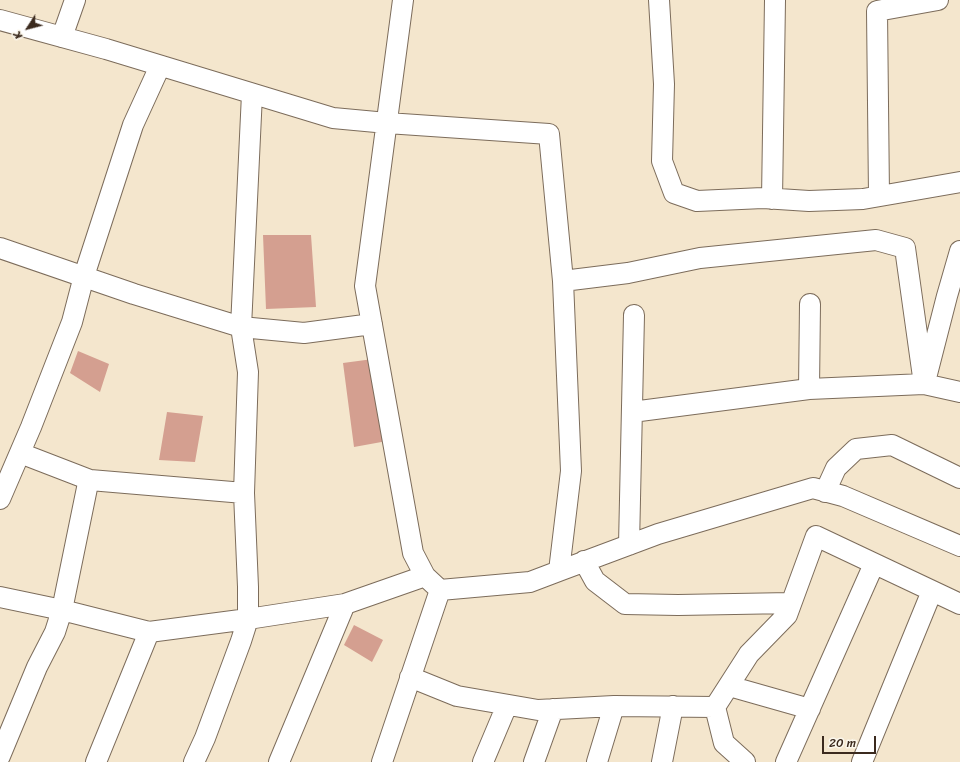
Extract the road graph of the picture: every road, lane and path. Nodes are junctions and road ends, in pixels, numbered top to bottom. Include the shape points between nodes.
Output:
1 (75, 0) edge
2 (403, 0) edge
3 (659, 0) edge
4 (775, 0) edge
5 (938, 0) edge
6 (876, 6) edge
7 (0, 20) edge
8 (62, 37) junction
9 (160, 66) junction
10 (252, 94) junction
11 (387, 123) junction
12 (960, 182) edge
13 (878, 196) junction
14 (772, 199) junction
15 (0, 248) edge
16 (960, 251) edge
17 (84, 276) junction
18 (563, 281) junction
19 (953, 296) edge
20 (810, 304) dead end
21 (634, 315) dead end
22 (372, 324) junction
23 (241, 327) junction
24 (924, 384) junction
25 (809, 389) junction
26 (960, 392) edge
27 (632, 412) junction
28 (20, 453) junction
29 (960, 478) edge
30 (90, 480) junction
31 (825, 492) junction
32 (244, 493) junction
33 (0, 499) edge
34 (629, 545) junction
35 (960, 546) edge
36 (584, 562) junction
37 (874, 564) junction
38 (559, 571) junction
39 (425, 576) junction
40 (440, 590) junction
41 (932, 591) junction
42 (0, 597) edge
43 (791, 603) junction
44 (345, 604) junction
45 (960, 604) edge
46 (62, 610) junction
47 (248, 619) junction
48 (149, 632) junction
49 (410, 677) junction
50 (729, 686) junction
51 (507, 705) junction
52 (614, 706) junction
53 (672, 706) junction
54 (716, 707) junction
55 (553, 709) junction
56 (810, 709) junction
57 (0, 756) edge
58 (96, 762) edge
59 (194, 762) edge
60 (280, 762) edge
61 (382, 762) edge
62 (483, 762) edge
63 (534, 762) edge
64 (597, 762) edge
65 (662, 762) edge
66 (745, 762) edge
67 (786, 762) edge
68 (862, 762) edge

1 - 8 street
2 - 11 street
3 - 14 street via 664,84 662,161 674,193 697,202
4 - 14 street
5 - 6 street
6 - 13 street
7 - 8 street
8 - 9 street
9 - 10 street
9 - 17 street via 133,125
10 - 11 street via 333,118
10 - 23 street
11 - 18 street via 549,134
11 - 22 street via 365,286
12 - 13 street
13 - 14 street via 809,201
15 - 17 street
16 - 19 street
17 - 23 street
17 - 28 street via 72,322
18 - 24 street via 628,273 700,258 876,240 905,248
18 - 38 street via 571,471
19 - 24 street
20 - 25 street
21 - 27 street
22 - 23 street via 304,333
22 - 39 street via 413,553
23 - 32 street via 248,372
24 - 25 street
24 - 26 street
25 - 27 street
27 - 34 street
28 - 30 street
28 - 33 street
29 - 31 street via 892,445 856,449 836,468
30 - 32 street
30 - 46 street via 86,488
31 - 34 street via 814,488
31 - 35 street via 843,496
32 - 47 street
34 - 36 street
36 - 38 street
36 - 43 street via 595,581 625,604
37 - 41 street
37 - 43 street via 816,536
37 - 56 street
38 - 40 street via 530,582
39 - 40 street
39 - 44 street
40 - 49 street
41 - 45 street
41 - 68 street
42 - 46 street
43 - 50 street via 787,615 749,654
44 - 47 street
44 - 60 street
46 - 48 street
46 - 57 street via 55,632 37,667
47 - 48 street
47 - 59 street
48 - 58 street
49 - 51 street via 457,696
49 - 61 street
50 - 54 street
50 - 56 street
51 - 55 street via 538,710
51 - 62 street
52 - 53 street
52 - 55 street
52 - 64 street
53 - 54 street
53 - 65 street
54 - 66 street via 724,743
55 - 63 street
56 - 67 street

